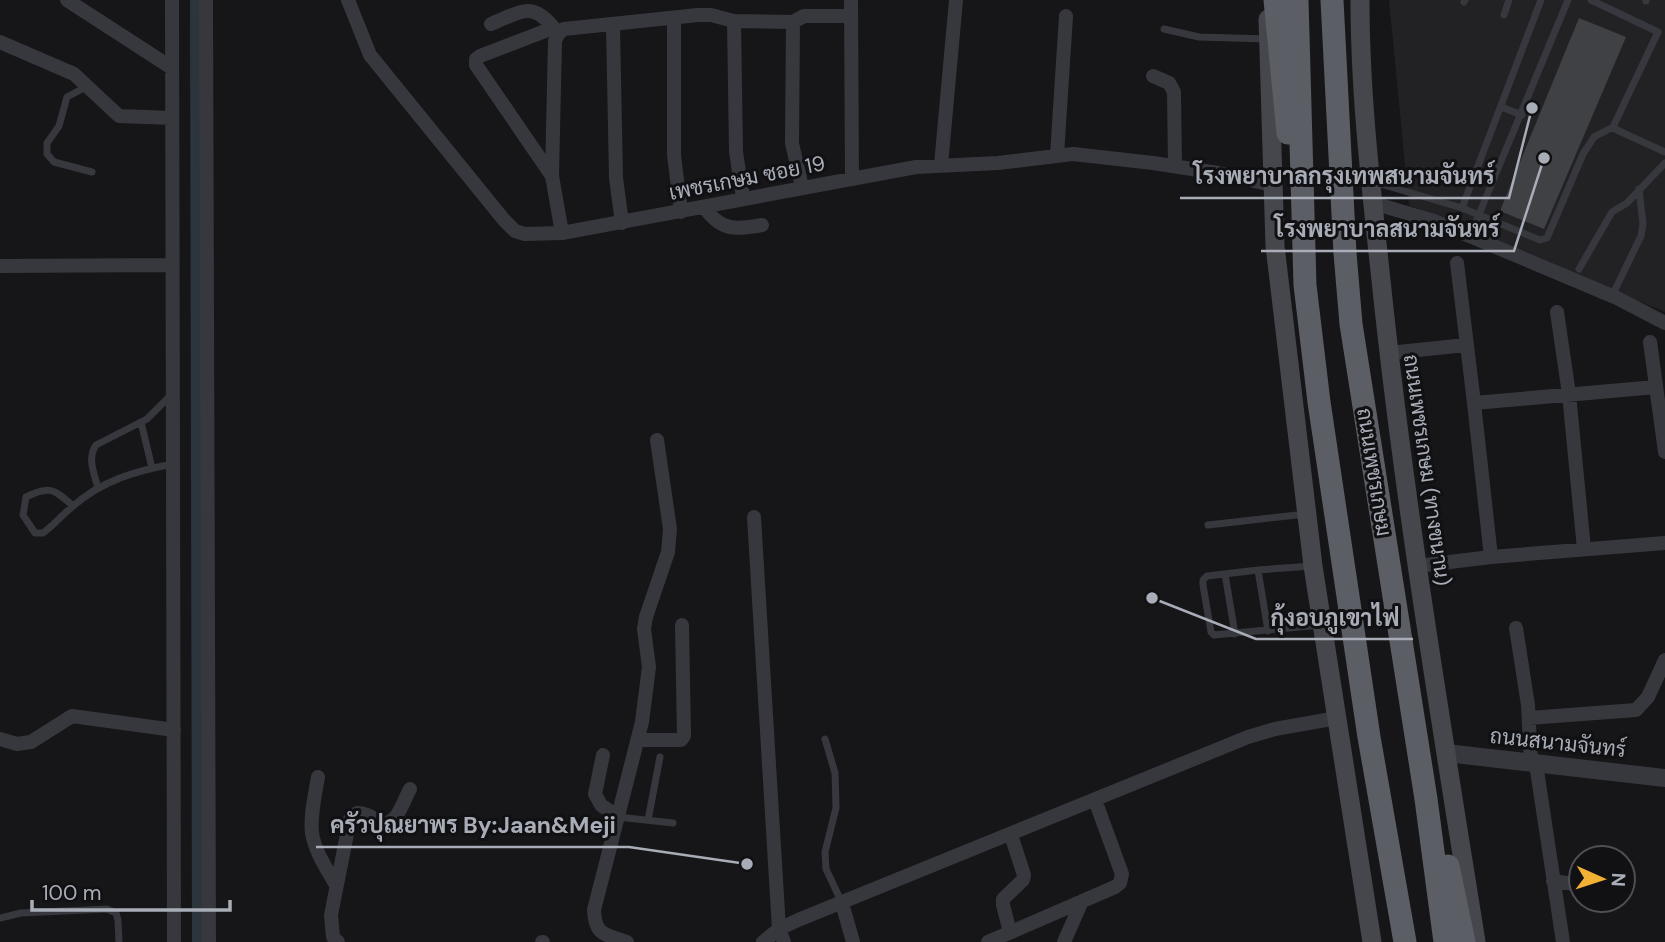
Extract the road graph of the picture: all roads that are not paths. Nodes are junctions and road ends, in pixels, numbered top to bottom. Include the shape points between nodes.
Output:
1 (67, 0) edge
2 (172, 0) edge
3 (206, 0) edge
4 (348, 0) edge
5 (851, 0) edge
6 (956, 0) edge
7 (1269, 0) edge
8 (1275, 0) edge
9 (1297, 0) edge
10 (1332, 0) edge
11 (1360, 0) edge
12 (1509, 0) edge
13 (1542, 0) edge
14 (1568, 0) edge
15 (1591, 0) edge
16 (1504, 15) dead end
17 (852, 16) junction
18 (1066, 16) dead end
19 (674, 18) junction
20 (734, 22) junction
21 (793, 22) junction
22 (491, 24) dead end
23 (613, 26) junction
24 (1164, 29) dead end
25 (555, 31) junction
26 (1662, 34) edge
27 (1268, 38) junction
28 (0, 42) edge
29 (172, 68) junction
30 (1153, 76) dead end
31 (87, 86) junction
32 (1501, 107) junction
33 (1522, 115) junction
34 (172, 118) junction
35 (1613, 127) junction
36 (1665, 152) edge
37 (1057, 155) junction
38 (1665, 163) edge
39 (942, 165) junction
40 (1175, 166) junction
41 (92, 172) dead end
42 (552, 176) junction
43 (852, 180) junction
44 (1370, 181) junction
45 (1272, 185) junction
46 (802, 187) junction
47 (1639, 189) junction
48 (743, 198) junction
49 (1373, 202) junction
50 (705, 207) junction
51 (1462, 208) junction
52 (681, 212) junction
53 (1480, 215) junction
54 (622, 223) junction
55 (762, 225) dead end
56 (562, 233) junction
57 (1470, 237) junction
58 (1457, 263) dead end
59 (172, 265) junction
60 (0, 266) edge
61 (1579, 269) dead end
62 (1306, 285) junction
63 (1612, 296) junction
64 (1557, 312) dead end
65 (1665, 323) edge
66 (1650, 342) dead end
67 (1466, 345) junction
68 (1389, 353) junction
69 (1656, 387) junction
70 (172, 393) junction
71 (1569, 394) junction
72 (1474, 404) junction
73 (141, 422) junction
74 (657, 440) dead end
75 (1665, 452) edge
76 (173, 464) junction
77 (152, 468) junction
78 (98, 488) junction
79 (73, 506) junction
80 (1307, 514) junction
81 (754, 517) dead end
82 (1208, 524) dead end
83 (1665, 543) edge
84 (1584, 548) junction
85 (1491, 557) junction
86 (1313, 566) junction
87 (1417, 566) junction
88 (1258, 570) junction
89 (1225, 574) junction
90 (682, 625) dead end
91 (1321, 625) junction
92 (1516, 628) dead end
93 (1268, 631) junction
94 (1235, 634) junction
95 (1665, 660) edge
96 (1337, 718) junction
97 (1529, 718) junction
98 (1415, 726) junction
99 (174, 730) junction
100 (0, 739) edge
101 (638, 740) junction
102 (825, 740) dead end
103 (1446, 753) junction
104 (603, 755) dead end
105 (660, 757) dead end
106 (1534, 764) junction
107 (1376, 774) junction
108 (318, 778) dead end
109 (1665, 778) edge
110 (410, 789) dead end
111 (1095, 800) junction
112 (618, 817) junction
113 (648, 820) junction
114 (673, 823) dead end
115 (1010, 835) junction
116 (1553, 881) junction
117 (1567, 883) edge
118 (336, 884) junction
119 (1082, 901) junction
120 (842, 902) junction
121 (0, 918) edge
122 (1010, 932) junction
123 (781, 935) edge
124 (118, 942) edge
125 (174, 942) edge
126 (209, 942) edge
127 (338, 942) edge
128 (627, 942) edge
129 (762, 942) edge
130 (853, 942) edge
131 (988, 942) edge
132 (1064, 942) edge
133 (1372, 942) edge
134 (1390, 942) edge
135 (1405, 942) edge
136 (1445, 942) edge
137 (1464, 942) edge
138 (1476, 942) edge
139 (1563, 942) edge

1 - 29 street
2 - 29 street
3 - 126 street
4 - 56 street, เพชรเกษม ซอย 19 via 370,55 504,220 525,234
5 - 17 street
6 - 39 street
7 - 27 main road
8 - 62 highway
9 - 62 highway
10 - 98 highway, ถนนเพชรเกษม via 1351,324
11 - 44 main road, ถนนเพชรเกษม (ทางขนาน)
12 - 16 lane
13 - 32 lane
14 - 33 lane
15 - 26 lane
17 - 21 street via 804,16
17 - 43 street
18 - 37 street
19 - 20 street via 711,15
19 - 23 street
19 - 52 street via 674,155
20 - 21 street
20 - 48 street via 736,152
21 - 46 street via 792,143
22 - 25 street via 535,11
23 - 25 street
23 - 54 street via 616,178
24 - 27 lane via 1199,37
25 - 42 street
25 - 42 street via 476,59
26 - 35 lane
27 - 45 main road
28 - 31 street via 64,68
29 - 34 street
30 - 40 street via 1169,83 1174,92
31 - 34 street via 119,117
31 - 41 lane via 67,97 59,126 47,143 47,154 54,162
32 - 33 lane
32 - 51 lane
33 - 53 lane
34 - 59 street
35 - 36 lane
35 - 53 lane via 1594,137 1583,154 1547,238 1532,238
37 - 39 street, เพชรเกษม ซอย 19
37 - 40 street, เพชรเกษม ซอย 19
38 - 47 lane
39 - 43 street, เพชรเกษม ซอย 19
40 - 45 street, เพชรเกษม ซอย 19
42 - 56 street
43 - 46 street, เพชรเกษม ซอย 19
44 - 49 main road, ถนนเพชรเกษม (ทางขนาน)
44 - 51 lane
45 - 80 main road
46 - 48 street, เพชรเกษม ซอย 19
47 - 61 lane via 1612,212
47 - 63 lane via 1641,236
48 - 50 street, เพชรเกษม ซอย 19
49 - 57 street
49 - 68 main road, ถนนเพชรเกษม (ทางขนาน)
50 - 52 street, เพชรเกษม ซอย 19
50 - 55 street via 714,220 731,228
51 - 53 lane
52 - 54 street, เพชรเกษม ซอย 19
53 - 57 lane
54 - 56 street, เพชรเกษม ซอย 19
57 - 63 street
58 - 67 street
59 - 60 street
59 - 70 street
62 - 107 highway via 1331,493
63 - 65 street
64 - 71 street
66 - 69 street
67 - 68 street
67 - 72 street
68 - 87 main road, ถนนเพชรเกษม (ทางขนาน)
69 - 71 street
69 - 75 street
70 - 73 lane
70 - 76 street
71 - 72 street
71 - 84 street
72 - 85 street
73 - 77 lane
73 - 78 lane via 92,451
74 - 101 street via 670,529 668,552 646,617 649,667
76 - 77 lane
76 - 99 street
77 - 78 lane
78 - 79 lane
79 - 79 lane via 48,489 26,497 23,515 35,533 43,533
80 - 82 lane
80 - 86 main road
81 - 123 street
83 - 84 street
84 - 85 street
85 - 87 street
86 - 88 lane
86 - 91 main road
87 - 103 main road, ถนนเพชรเกษม (ทางขนาน)
88 - 89 lane
88 - 93 lane
89 - 94 lane
89 - 94 lane via 1207,576 1203,585 1211,632
90 - 101 street via 684,736 672,742
91 - 93 lane
91 - 96 main road
92 - 97 street
93 - 94 lane
95 - 97 street via 1648,697 1636,709
96 - 111 street via 1248,737
96 - 133 main road
97 - 106 street
98 - 136 highway, ถนนเพชรเกษม
98 - 137 highway
99 - 100 street via 72,716 31,741 16,744
99 - 125 street
101 - 112 street
102 - 120 lane via 835,773 836,808 824,852
103 - 106 street, ถนนสนามจันทร์
103 - 138 main road, ถนนเพชรเกษม (ทางขนาน)
104 - 112 street via 595,794
105 - 113 lane
106 - 109 street, ถนนสนามจันทร์
106 - 116 street
107 - 134 highway
107 - 135 highway
108 - 118 street via 313,834
110 - 118 street via 390,823 364,813 350,819
111 - 115 street
111 - 119 street via 1122,879 1115,887
112 - 113 lane
112 - 128 street via 594,924 600,933
113 - 114 lane
115 - 120 street
115 - 122 street via 1024,875 1003,899
116 - 117 street
116 - 139 street
118 - 127 street via 331,928
119 - 122 street
119 - 132 street
120 - 123 street
120 - 130 street
121 - 124 lane via 107,909 116,913
122 - 131 street
123 - 129 street

